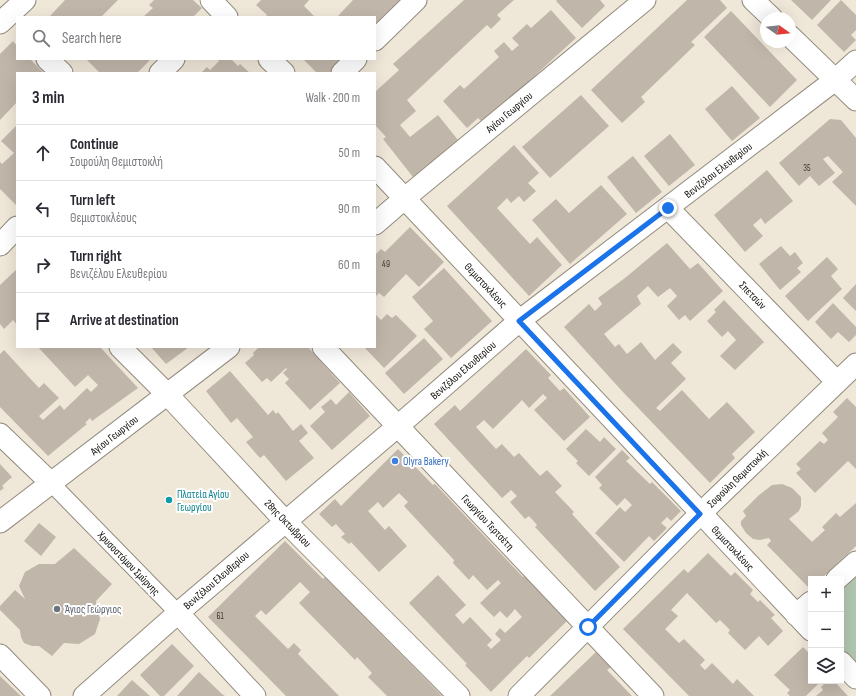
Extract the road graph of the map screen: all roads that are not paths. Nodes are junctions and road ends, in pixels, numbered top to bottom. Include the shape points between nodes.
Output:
1 (24, 0) edge
2 (416, 0) edge
3 (645, 0) edge
4 (753, 0) edge
5 (766, 12) edge
6 (6, 21) edge
7 (376, 39) edge
8 (796, 42) edge
9 (48, 60) edge
10 (173, 60) edge
11 (271, 60) edge
12 (355, 60) edge
13 (856, 61) edge
14 (61, 72) edge
15 (161, 72) edge
16 (283, 72) edge
17 (343, 72) edge
18 (835, 80) junction
19 (856, 100) edge
20 (376, 168) edge
21 (405, 198) junction
22 (668, 208) junction
23 (376, 223) edge
24 (519, 321) junction
25 (121, 348) edge
26 (227, 348) edge
27 (324, 348) edge
28 (856, 364) edge
29 (837, 382) junction
30 (167, 394) junction
31 (398, 426) junction
32 (0, 434) edge
33 (51, 483) junction
34 (700, 514) junction
35 (285, 521) junction
36 (0, 522) edge
37 (856, 562) edge
38 (840, 576) edge
39 (804, 608) edge
40 (178, 613) junction
41 (808, 621) edge
42 (588, 627) junction
43 (0, 655) edge
44 (844, 665) edge
45 (856, 678) edge
46 (40, 696) edge
47 (84, 696) edge
48 (255, 696) edge
49 (459, 696) edge
50 (519, 696) edge
51 (653, 696) edge

1 - 6 street
2 - 7 street
3 - 21 street, Αγίου Γεωργίου
4 - 5 street
8 - 18 street
9 - 14 street
10 - 15 street
11 - 16 street
12 - 17 street
13 - 18 street, Βενιζέλου Ελευθερίου
18 - 19 street
18 - 22 street, Βενιζέλου Ελευθερίου
20 - 21 street, Θεμιστοκλέους
21 - 23 street, Αγίου Γεωργίου
21 - 24 street, Θεμιστοκλέους
22 - 24 street, Βενιζέλου Ελευθερίου
22 - 29 street, Σπετσών
24 - 31 street, Βενιζέλου Ελευθερίου
24 - 34 street, Θεμιστοκλέους
25 - 30 street, 28ης Οκτωβρίου
26 - 30 street, Αγίου Γεωργίου
27 - 31 street, Γεωργίου Τερτσέτη
28 - 29 street, Σοφούλη Θεμιστοκλή
29 - 34 street, Σοφούλη Θεμιστοκλή
30 - 33 street, Αγίου Γεωργίου
30 - 35 street, 28ης Οκτωβρίου
31 - 35 street, Βενιζέλου Ελευθερίου
31 - 42 street, Γεωργίου Τερτσέτη
32 - 33 street, Χρυσοστόμου Σμύρνης
33 - 36 street, Αγίου Γεωργίου
33 - 40 street, Χρυσοστόμου Σμύρνης
34 - 39 street, Θεμιστοκλέους
34 - 42 street, Σοφούλη Θεμιστοκλή
35 - 40 street, Βενιζέλου Ελευθερίου
35 - 49 street, 28ης Οκτωβρίου
37 - 38 street
39 - 41 street, Θεμιστοκλέους
40 - 47 street, Βενιζέλου Ελευθερίου
40 - 48 street, Χρυσοστόμου Σμύρνης
42 - 50 street, Σοφούλη Θεμιστοκλή
42 - 51 street, Γεωργίου Τερτσέτη
43 - 46 street
44 - 45 street

